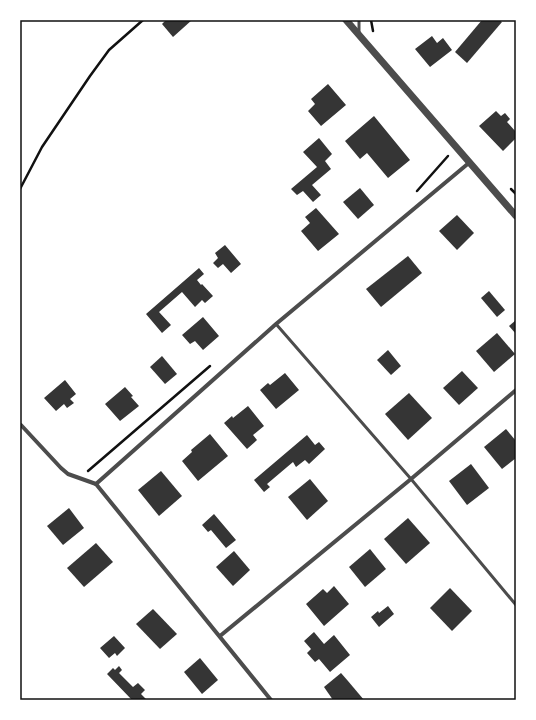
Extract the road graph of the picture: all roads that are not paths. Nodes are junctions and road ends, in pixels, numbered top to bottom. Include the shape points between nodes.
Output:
1 (346, 20) edge
2 (359, 20) edge
3 (359, 34) junction
4 (470, 162) junction
5 (516, 216) edge
6 (276, 324) junction
7 (516, 390) edge
8 (21, 425) dead end
9 (411, 479) junction
10 (96, 484) junction
11 (516, 605) edge
12 (220, 636) junction
13 (271, 700) edge

1 - 3 street
2 - 3 lane
3 - 4 street
4 - 5 street
4 - 6 street
6 - 9 lane
6 - 10 street
7 - 9 street
8 - 10 street via 68,474
9 - 11 lane
9 - 12 street
10 - 12 street
12 - 13 street

